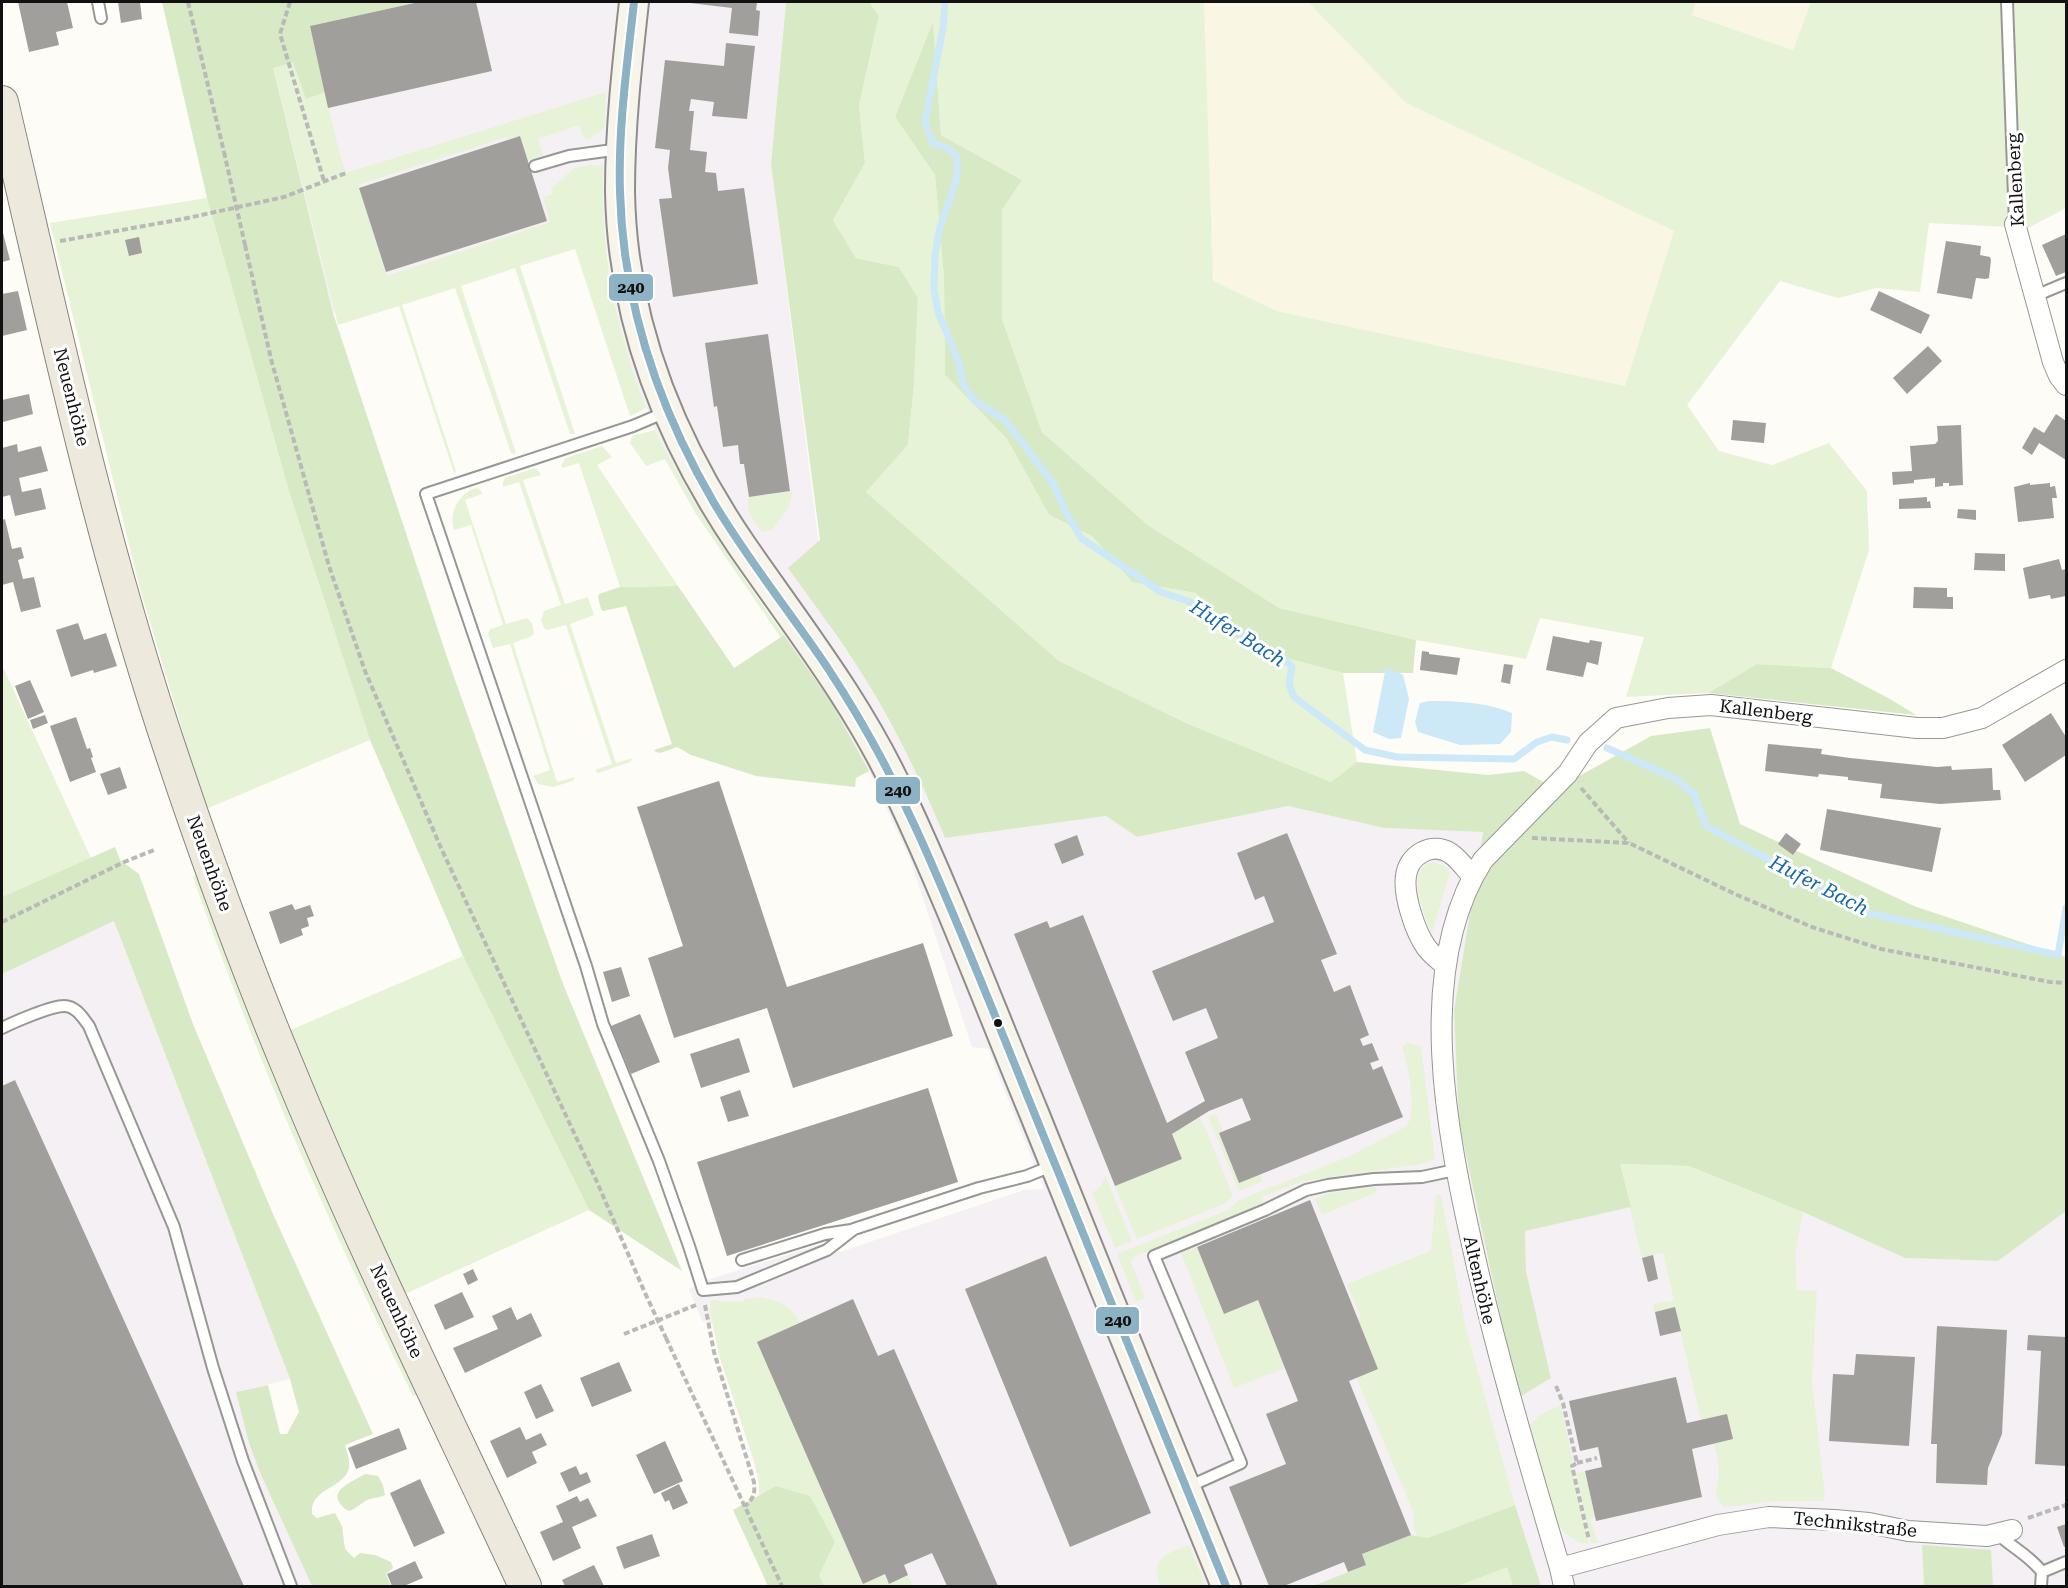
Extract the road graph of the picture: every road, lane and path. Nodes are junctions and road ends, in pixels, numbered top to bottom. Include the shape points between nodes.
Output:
1 (98, 2) edge
2 (188, 2) edge
3 (290, 2) edge
4 (634, 2) edge
5 (2007, 2) edge
6 (101, 18) dead end
7 (2, 102) edge
8 (7, 148) edge
9 (621, 149) junction
10 (535, 166) dead end
11 (346, 173) dead end
12 (324, 181) junction
13 (2015, 224) joint
14 (36, 245) junction
15 (2067, 283) edge
16 (2035, 296) junction
17 (2067, 385) edge
18 (667, 412) junction
19 (2067, 670) edge
20 (1568, 774) junction
21 (1504, 837) junction
22 (1629, 843) junction
23 (154, 850) dead end
24 (1472, 876) junction
25 (2, 922) edge
26 (1446, 966) junction
27 (2067, 983) edge
28 (2, 1028) edge
29 (1054, 1165) junction
30 (1455, 1170) junction
31 (854, 1229) junction
32 (742, 1260) dead end
33 (703, 1290) junction
34 (624, 1334) dead end
35 (1556, 1386) dead end
36 (1597, 1458) dead end
37 (1577, 1463) junction
38 (1186, 1488) junction
39 (2067, 1505) edge
40 (745, 1506) junction
41 (2005, 1533) junction
42 (1593, 1558) junction
43 (2067, 1562) edge
44 (2042, 1572) junction
45 (1562, 1577) edge
46 (291, 1587) edge
47 (525, 1587) edge
48 (782, 1587) edge
49 (1226, 1587) edge
50 (2041, 1587) edge

1 - 6 lane
2 - 40 path, bridge via 271,359 329,566 365,671 441,848
3 - 12 path via 280,34
4 - 9 street
5 - 13 lane, Kallenberg
7 - 8 main road, Neuenhöhe
8 - 14 main road, Neuenhöhe
9 - 10 lane via 569,156
9 - 18 street via 621,211 630,288 646,354
11 - 12 path
12 - 14 path via 285,197 195,217
13 - 16 street, Kallenberg
14 - 47 main road, Neuenhöhe via 106,532 170,750 208,858 287,1066
15 - 16 lane
16 - 17 street, Kallenberg via 2053,362
18 - 29 street via 707,491 844,691 887,767 933,867
18 - 33 lane via 426,494 603,1024 659,1161
19 - 20 street, Kallenberg via 1982,718 1943,728 1711,705 1616,718 1588,743
20 - 21 street, Kallenberg
20 - 22 path
21 - 22 path
21 - 24 street, Altenhöhe
22 - 27 path via 1812,927 1881,949
23 - 25 path
24 - 26 street, Altenhöhe via 1455,917
24 - 26 street via 1460,861 1443,850 1417,854 1407,867 1409,905 1418,929 1425,946
26 - 30 street, Altenhöhe via 1442,1010 1444,1062
28 - 46 lane via 65,1006 77,1011 89,1026 174,1227 243,1461
29 - 31 lane
29 - 38 street
30 - 38 lane via 1422,1178 1374,1179 1306,1190 1154,1256 1241,1463
30 - 45 street, Altenhöhe via 1497,1351
31 - 32 lane
31 - 33 lane via 827,1250 737,1287
33 - 34 path via 696,1306
33 - 40 path via 714,1352 754,1482 755,1493
35 - 37 path
36 - 37 path
37 - 42 path via 1572,1466
38 - 49 street
39 - 41 path via 2029,1517
40 - 48 path
41 - 42 street, Technikstraße via 1987,1536 1769,1517 1718,1525
41 - 44 lane via 2009,1544 2031,1558
42 - 45 street, Technikstraße
43 - 44 lane
44 - 50 lane

